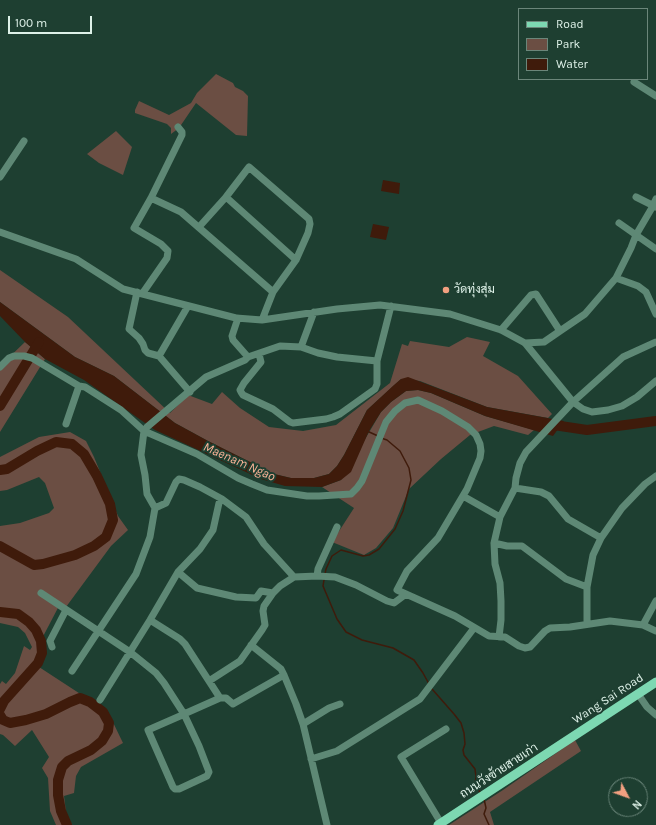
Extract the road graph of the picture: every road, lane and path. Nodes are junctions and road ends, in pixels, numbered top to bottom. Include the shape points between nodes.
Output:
1 (634, 82) dead end
2 (656, 96) edge
3 (178, 127) dead end
4 (24, 141) dead end
5 (3, 166) edge
6 (0, 177) edge
7 (226, 197) junction
8 (151, 198) junction
9 (636, 198) dead end
10 (656, 199) edge
11 (655, 207) edge
12 (619, 223) dead end
13 (199, 227) junction
14 (0, 232) edge
15 (636, 235) junction
16 (656, 249) edge
17 (296, 260) junction
18 (616, 278) junction
19 (273, 292) junction
20 (139, 293) junction
21 (188, 306) junction
22 (391, 306) junction
23 (314, 312) junction
24 (656, 314) edge
25 (238, 318) junction
26 (262, 320) junction
27 (501, 330) junction
28 (560, 331) junction
29 (656, 342) edge
30 (525, 343) junction
31 (301, 347) junction
32 (259, 354) junction
33 (159, 356) junction
34 (248, 357) junction
35 (377, 361) junction
36 (0, 367) edge
37 (656, 381) edge
38 (79, 386) junction
39 (190, 392) junction
40 (573, 402) junction
41 (66, 424) dead end
42 (146, 429) junction
43 (656, 476) edge
44 (515, 488) junction
45 (463, 496) junction
46 (222, 499) junction
47 (155, 508) junction
48 (500, 516) junction
49 (337, 527) dead end
50 (601, 538) junction
51 (494, 543) junction
52 (178, 572) junction
53 (322, 576) junction
54 (294, 577) junction
55 (587, 587) junction
56 (273, 592) junction
57 (41, 593) dead end
58 (406, 594) junction
59 (656, 601) edge
60 (66, 610) junction
61 (150, 620) junction
62 (587, 624) junction
63 (642, 625) junction
64 (474, 628) junction
65 (656, 631) edge
66 (99, 632) junction
67 (499, 637) junction
68 (251, 645) junction
69 (52, 647) dead end
70 (130, 652) junction
71 (72, 672) dead end
72 (284, 675) junction
73 (209, 682) junction
74 (656, 682) edge
75 (638, 694) junction
76 (220, 698) junction
77 (100, 700) dead end
78 (340, 704) dead end
79 (184, 714) junction
80 (656, 715) edge
81 (303, 724) junction
82 (446, 729) dead end
83 (573, 737) joint
84 (311, 759) junction
85 (440, 824) edge
86 (327, 825) edge

1 - 2 street
3 - 8 street via 182,135
4 - 5 street
5 - 6 street
7 - 13 street
7 - 17 street
7 - 17 street via 249,167 309,220 308,233
8 - 13 street via 181,212
8 - 20 street via 134,228 168,251 166,258
9 - 11 street
10 - 11 street
11 - 15 street
12 - 15 street
13 - 19 street
14 - 20 street via 76,259 123,289
15 - 16 street
15 - 18 street
17 - 19 street
18 - 24 street via 638,286 646,292
18 - 28 street via 585,314
19 - 26 street
20 - 21 street
20 - 33 street via 129,329 139,338 148,353
21 - 25 street
21 - 33 street
22 - 23 street
22 - 27 street via 450,314
22 - 35 street
23 - 26 street
23 - 31 street
25 - 26 street
25 - 34 street via 233,340
27 - 28 street via 531,295 536,294
27 - 30 street
28 - 30 street via 544,342
29 - 40 street via 623,357
30 - 40 street
31 - 32 street via 280,346
31 - 35 street via 337,357
32 - 34 street
32 - 35 street via 261,362 240,390 293,423 333,418 375,389
33 - 39 street
34 - 39 street via 206,377
36 - 38 street via 14,356 28,357
37 - 40 street via 637,397 622,406 608,410 592,412
38 - 41 street
38 - 42 street via 85,387
39 - 42 street
40 - 44 street via 526,452 520,462
42 - 45 street via 238,478 267,490 307,496 351,494 362,481 386,422 405,403 418,400 442,411 476,435 480,444 480,458
42 - 47 street via 140,455 146,494
43 - 50 street via 622,508
44 - 48 street
44 - 50 street via 541,492 549,496 568,519
45 - 48 street
45 - 58 street via 438,538 407,571 400,583 397,590
46 - 47 street via 179,479 166,502
46 - 52 street via 213,530 200,549
46 - 54 street via 246,517 264,544
47 - 66 street via 150,537 136,574
48 - 51 street
49 - 53 street via 318,569
50 - 55 street via 593,555
51 - 55 street via 522,546 566,578
51 - 67 street via 501,601
52 - 56 street via 197,588 236,597 256,598 261,591
52 - 61 street
53 - 54 street
53 - 58 street via 335,577 394,603
54 - 56 street
55 - 62 street
56 - 68 street via 264,606 265,625
57 - 60 street
58 - 64 street via 455,616
59 - 63 street
60 - 66 street
60 - 69 street via 50,640
61 - 70 street
61 - 73 street via 185,644
62 - 63 street via 610,621
62 - 67 street via 550,628 530,647 525,648 505,637
63 - 65 street
64 - 67 street via 489,636
64 - 84 street via 420,699 352,743
66 - 70 street
66 - 71 street
68 - 72 street via 281,669
68 - 73 street via 237,664
70 - 77 street
70 - 79 street via 156,673
72 - 76 street via 233,704 226,698
72 - 81 street
73 - 76 street
74 - 75 main road, Wang Sai Road
75 - 80 street
75 - 83 main road, Wang Sai Road
76 - 79 street
78 - 81 street
79 - 79 street via 148,730 175,789 209,774
81 - 84 street
82 - 85 street via 401,757
83 - 85 main road, ถนนวังซ้ายสายเก่า
84 - 86 street

